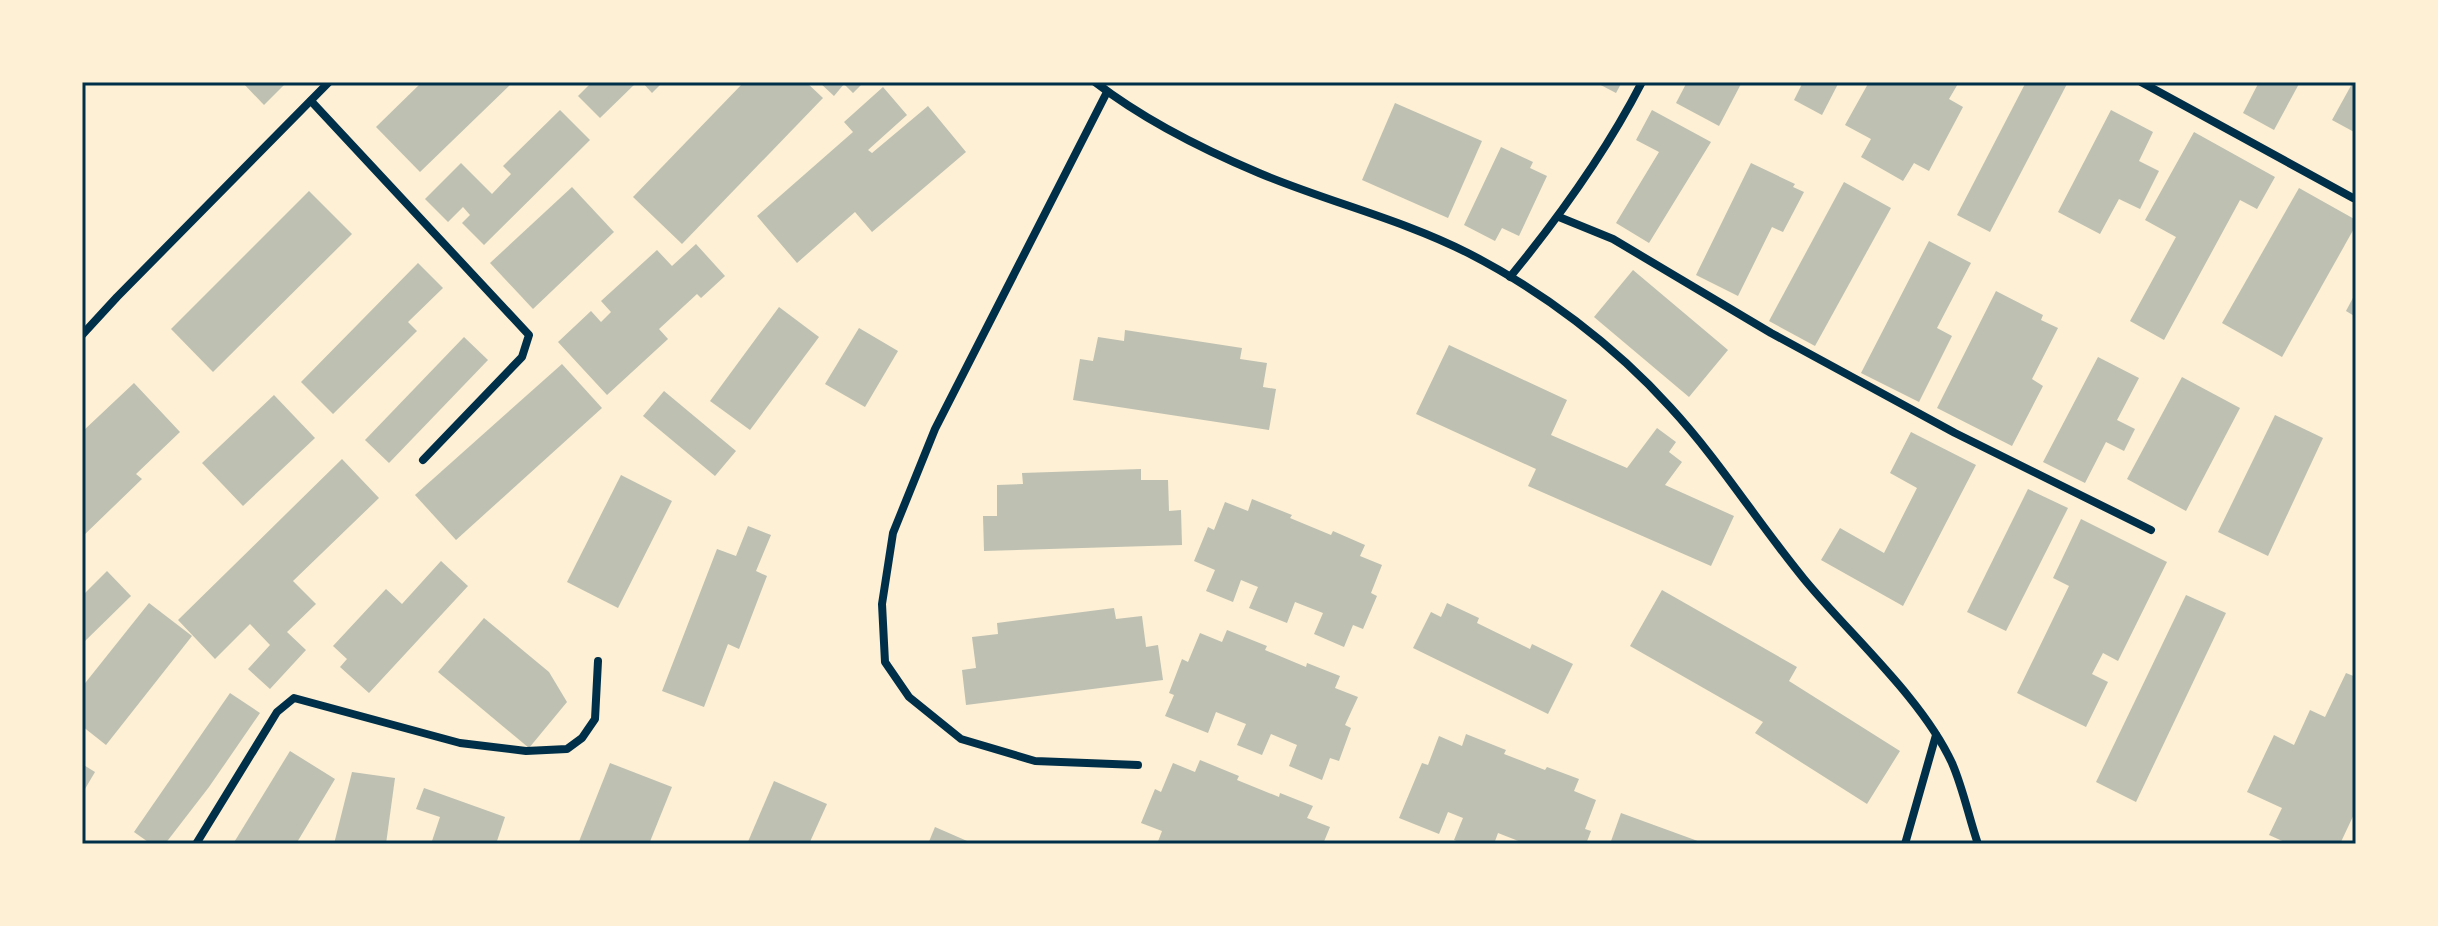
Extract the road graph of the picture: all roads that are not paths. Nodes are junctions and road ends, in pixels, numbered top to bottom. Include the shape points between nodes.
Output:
1 (329, 82) edge
2 (1095, 82) edge
3 (1642, 82) edge
4 (2141, 82) edge
5 (1107, 92) junction
6 (311, 101) junction
7 (2353, 198) dead end
8 (1559, 217) junction
9 (1510, 277) junction
10 (82, 335) edge
11 (423, 460) dead end
12 (2151, 530) dead end
13 (598, 661) dead end
14 (1936, 735) junction
15 (1138, 765) dead end
16 (196, 844) edge
17 (1905, 844) edge
18 (1978, 844) edge

1 - 6 street
2 - 5 street
3 - 8 street
4 - 7 street
5 - 9 street via 1174,133 1245,166 1434,237
5 - 15 street via 935,429 893,533 882,604 885,662 909,697 961,739 1035,761
6 - 10 street
6 - 11 street via 529,335 522,357
8 - 9 street
8 - 12 street via 1613,239 1955,433
9 - 14 street via 1628,364 1671,408
13 - 16 street via 595,719 567,749 526,751 460,743 294,698 277,712
14 - 17 street
14 - 18 street via 1952,764

